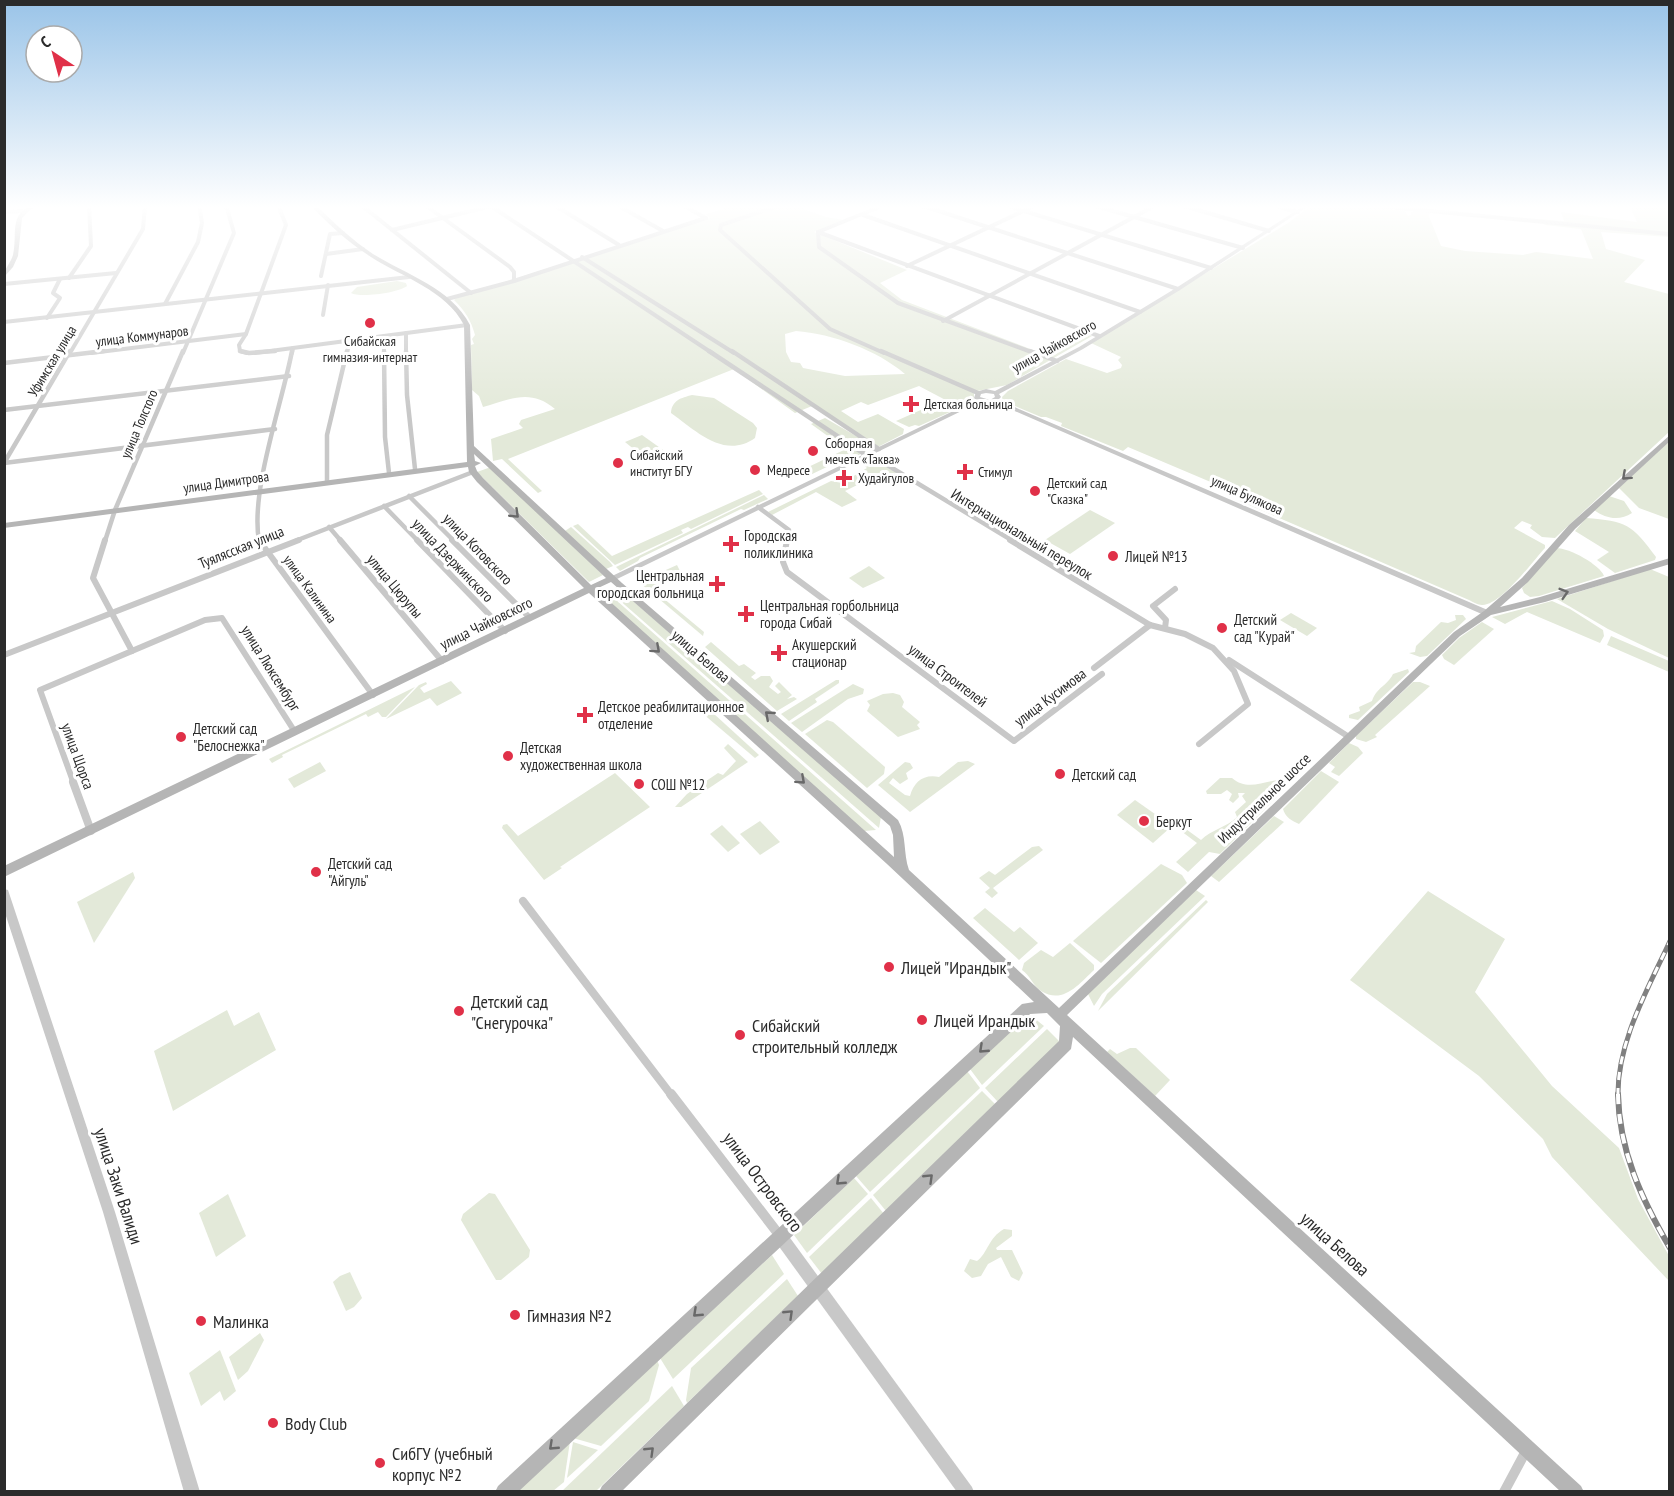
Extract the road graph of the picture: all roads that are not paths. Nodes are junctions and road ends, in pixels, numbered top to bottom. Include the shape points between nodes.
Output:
1 (71, 275) edge
2 (99, 275) edge
3 (115, 275) edge
4 (181, 275) edge
5 (216, 275) edge
6 (268, 275) edge
7 (405, 275) edge
8 (448, 275) edge
9 (514, 275) edge
10 (532, 275) edge
11 (592, 275) edge
12 (610, 275) edge
13 (770, 275) edge
14 (857, 275) edge
15 (931, 275) edge
16 (1027, 275) edge
17 (1031, 275) edge
18 (1133, 275) edge
19 (1200, 275) edge
20 (409, 277) junction
21 (69, 278) junction
22 (60, 279) junction
23 (514, 281) junction
24 (4, 284) edge
25 (328, 285) junction
26 (1178, 289) junction
27 (261, 293) junction
28 (471, 293) junction
29 (988, 296) junction
30 (447, 299) junction
31 (205, 300) junction
32 (165, 304) junction
33 (93, 312) junction
34 (1140, 312) junction
35 (323, 315) dead end
36 (47, 318) junction
37 (943, 321) junction
38 (4, 322) edge
39 (466, 325) junction
40 (406, 333) junction
41 (246, 334) junction
42 (384, 336) junction
43 (1099, 336) junction
44 (350, 340) junction
45 (186, 342) junction
46 (293, 348) junction
47 (69, 355) junction
48 (1058, 362) junction
49 (4, 363) edge
50 (289, 376) junction
51 (166, 390) junction
52 (979, 397) junction
53 (996, 397) junction
54 (38, 405) junction
55 (4, 410) edge
56 (274, 429) junction
57 (1670, 437) edge
58 (143, 446) junction
59 (471, 447) junction
60 (879, 449) junction
61 (868, 455) junction
62 (4, 463) edge
63 (471, 463) junction
64 (490, 464) junction
65 (450, 465) junction
66 (415, 469) junction
67 (473, 472) junction
68 (389, 473) junction
69 (327, 482) junction
70 (261, 491) junction
71 (410, 496) junction
72 (384, 506) junction
73 (758, 507) junction
74 (115, 510) junction
75 (4, 526) edge
76 (329, 527) junction
77 (267, 551) junction
78 (1670, 561) edge
79 (612, 579) junction
80 (1519, 586) junction
81 (590, 589) junction
82 (1175, 589) dead end
83 (1539, 601) junction
84 (110, 613) junction
85 (1488, 613) junction
86 (530, 618) junction
87 (1150, 625) junction
88 (1165, 628) junction
89 (505, 631) junction
90 (132, 651) junction
91 (1217, 652) junction
92 (4, 655) edge
93 (442, 662) junction
94 (1094, 668) dead end
95 (1102, 674) dead end
96 (373, 695) junction
97 (295, 732) junction
98 (1349, 737) junction
99 (1014, 741) joint
100 (1199, 744) dead end
101 (91, 831) junction
102 (899, 841) junction
103 (890, 855) junction
104 (4, 872) edge
105 (906, 875) junction
106 (4, 893) edge
107 (523, 901) dead end
108 (1028, 989) junction
109 (1047, 1007) junction
110 (1027, 1008) junction
111 (1065, 1010) junction
112 (1068, 1027) junction
113 (1074, 1042) junction
114 (780, 1236) junction
115 (816, 1288) junction
116 (1528, 1448) junction
117 (192, 1491) edge
118 (504, 1491) edge
119 (608, 1491) edge
120 (967, 1491) edge
121 (1504, 1491) edge
122 (1575, 1491) edge

1 - 21 street
2 - 21 street
3 - 33 street, Уфимская улица
4 - 32 street
5 - 31 street, улица Толстого
6 - 27 street
7 - 20 main road
8 - 28 street
9 - 23 street
10 - 23 street
11 - 61 street, Интернациональный переулок
12 - 60 street
13 - 52 street via 830,328
14 - 37 street via 888,297
15 - 29 street
16 - 29 street
17 - 34 street
18 - 26 street
19 - 26 street, улица Чайковского
20 - 25 street
20 - 30 main road
21 - 22 street
22 - 24 street
22 - 36 street via 52,293 60,298
23 - 28 street
25 - 27 street
25 - 35 street
26 - 34 street, улица Чайковского
27 - 31 street
27 - 41 street
28 - 30 street
29 - 37 street
29 - 43 street
30 - 39 main road via 462,313
31 - 32 street
31 - 45 street, улица Толстого
32 - 33 street
33 - 36 street
33 - 47 street, Уфимская улица
34 - 43 street, улица Чайковского
36 - 38 street
37 - 48 street
39 - 40 street
39 - 59 main road
40 - 42 street
40 - 66 street via 407,395
41 - 45 street, улица Коммунаров
41 - 46 street via 238,349 242,352
42 - 44 street
42 - 68 street
43 - 48 street, улица Чайковского
44 - 46 street
44 - 69 street via 327,435
45 - 47 street, улица Коммунаров
45 - 51 street, улица Толстого
46 - 50 street, улица Калинина
47 - 49 street, улица Коммунаров
47 - 54 street, Уфимская улица
48 - 53 street, улица Чайковского
50 - 51 street
50 - 56 street, улица Калинина
51 - 54 street
51 - 58 street, улица Толстого
52 - 53 street
52 - 53 street via 986,391
52 - 60 street, улица Чайковского
53 - 85 street, улица Булякова
54 - 55 street
54 - 62 street, Уфимская улица
56 - 58 street
56 - 70 street, улица Калинина
57 -> 80 main road, Индустриальное шоссе via 1572,527
58 - 62 street
58 - 74 street, улица Толстого
59 - 63 main road
59 - 64 main road, улица Белова
60 - 61 street, улица Чайковского
61 - 73 street, улица Чайковского
61 - 87 street, Интернациональный переулок
63 - 64 main road, улица Димитрова
63 - 65 main road, улица Димитрова
63 - 67 main road
64 - 67 main road, Туялясская улица
64 - 79 main road, улица Белова
65 - 66 main road, улица Димитрова
65 - 67 main road
66 - 68 main road, улица Димитрова
67 - 71 street, Туялясская улица
67 -> 81 main road, улица Белова
68 - 69 main road, улица Димитрова
69 - 70 main road, улица Димитрова
70 - 74 main road, улица Димитрова
70 - 77 street, улица Калинина via 255,532
71 - 72 street, Туялясская улица
71 - 86 street, улица Котовского
72 - 76 street, Туялясская улица
72 - 89 street, улица Дзержинского
73 - 79 street, улица Чайковского
73 - 99 street, улица Строителей via 789,530 783,562 787,572
74 - 75 main road, улица Димитрова
74 - 84 street, улица Толстого via 93,578
76 - 77 street, Туялясская улица
76 - 93 street, улица Цюрупы
77 - 84 street, Туялясская улица
77 - 96 street, улица Калинина
83 -> 78 main road, Индустриальное шоссе
79 - 81 main road, улица Чайковского
102 -> 79 main road, улица Белова via 894,823
80 - 83 main road via 1525,596
80 - 85 main road, Индустриальное шоссе
81 - 86 main road, улица Чайковского
81 -> 103 main road, улица Белова via 877,849
82 - 88 street via 1153,606 1166,620
83 - 85 main road, Индустриальное шоссе
84 - 90 street, улица Толстого
84 - 92 street, Туялясская улица
85 - 98 main road, Индустриальное шоссе via 1457,634
86 - 89 main road, улица Чайковского
87 - 88 street, Интернациональный переулок
87 - 94 street, улица Кусимова
88 - 91 street, Интернациональный переулок via 1197,637
89 - 93 main road, улица Чайковского
90 - 97 street, улица Люксембург via 222,618
90 - 101 street, улица Щорса via 40,690
91 - 98 street, Интернациональный переулок
91 - 100 street via 1235,671 1248,704
93 - 96 main road, улица Чайковского
95 - 99 street, улица Кусимова
96 - 97 main road, улица Чайковского
97 - 101 main road, улица Чайковского
98 - 111 main road, Индустриальное шоссе
101 - 104 main road, улица Чайковского
102 - 103 main road
102 - 105 main road, улица Белова via 898,852
103 - 105 main road
105 - 108 main road
106 - 117 street, улица Заки Валиди via 109,1212
107 - 114 street, улица Островского
108 - 109 main road
108 - 110 main road
109 - 110 main road
109 - 111 main road
109 - 112 main road
110 -> 114 main road
111 - 112 main road
112 - 113 main road
115 -> 113 main road
113 - 116 main road, улица Белова
114 - 115 street, улица Островского
114 -> 118 main road
119 -> 115 main road
115 - 120 street, улица Островского
116 - 121 street
116 - 122 main road, улица Белова

